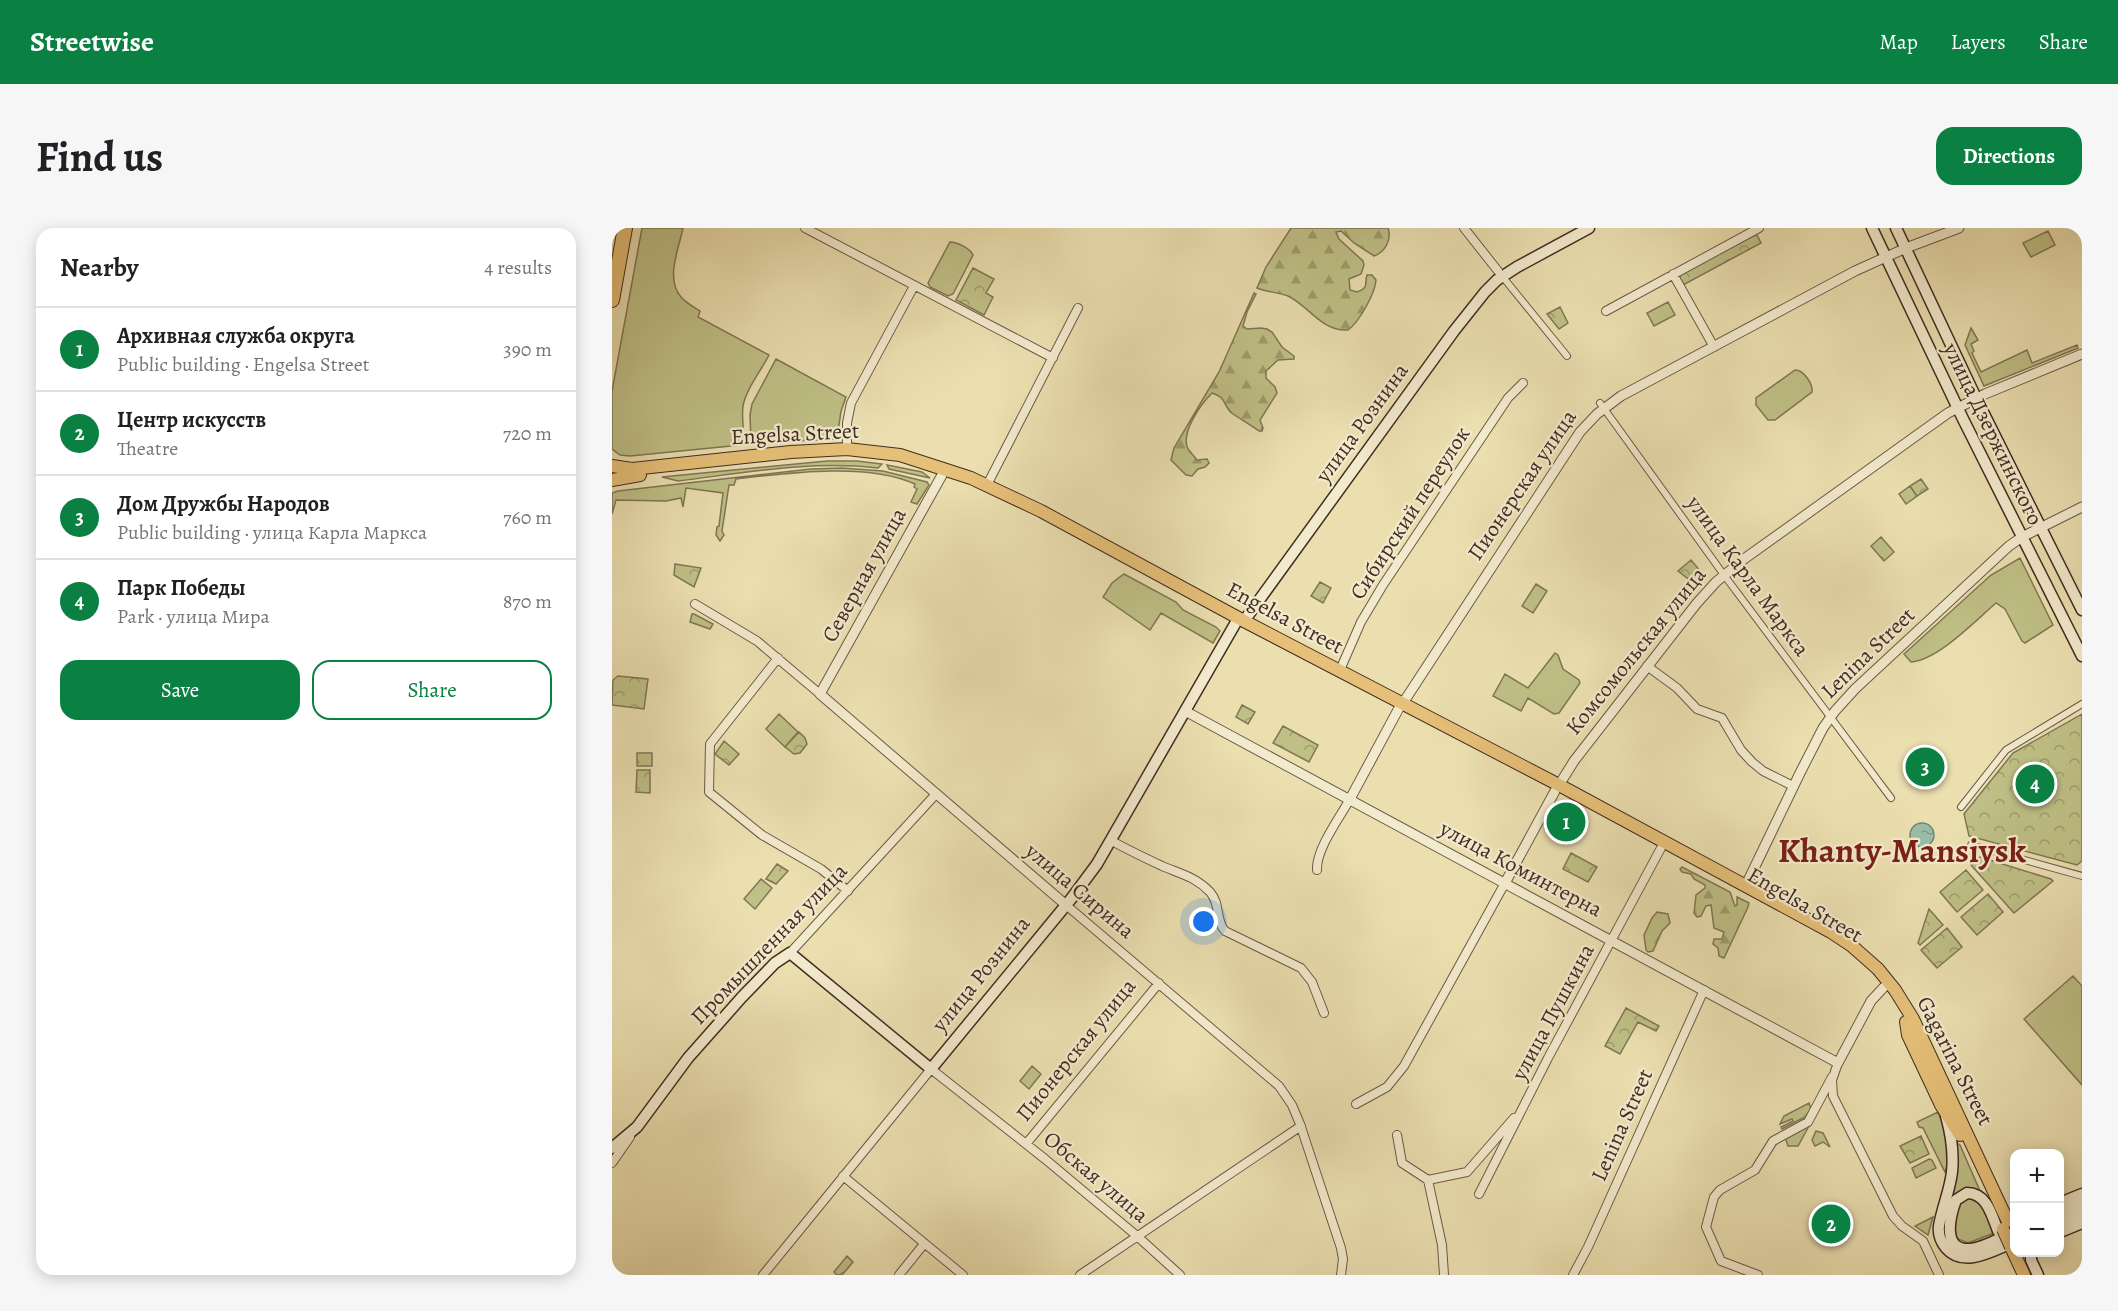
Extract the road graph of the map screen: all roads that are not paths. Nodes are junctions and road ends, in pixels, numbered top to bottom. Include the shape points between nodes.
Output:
1 (625, 228) edge
2 (805, 228) edge
3 (1464, 228) edge
4 (1575, 228) edge
5 (1589, 228) edge
6 (1759, 228) edge
7 (1872, 228) edge
8 (1896, 228) edge
9 (1959, 228) edge
10 (1906, 248) junction
11 (1886, 256) junction
12 (1500, 274) junction
13 (1673, 274) junction
14 (914, 285) junction
15 (612, 300) edge
16 (1078, 308) dead end
17 (1606, 311) dead end
18 (1714, 347) junction
19 (2082, 354) edge
20 (1567, 356) dead end
21 (1053, 358) junction
22 (1523, 384) dead end
23 (1976, 398) junction
24 (1602, 405) junction
25 (1957, 408) junction
26 (847, 452) junction
27 (748, 460) junction
28 (612, 466) edge
29 (943, 471) junction
30 (612, 480) edge
31 (986, 488) junction
32 (2082, 507) edge
33 (2041, 527) junction
34 (2022, 537) junction
35 (1724, 575) junction
36 (695, 604) dead end
37 (2082, 610) edge
38 (1240, 622) junction
39 (2082, 656) edge
40 (778, 658) junction
41 (1647, 666) junction
42 (1340, 670) junction
43 (820, 694) junction
44 (2082, 704) edge
45 (1401, 706) junction
46 (1185, 711) junction
47 (1830, 718) junction
48 (1793, 786) junction
49 (1557, 788) junction
50 (936, 794) junction
51 (1891, 798) dead end
52 (1350, 799) junction
53 (1960, 807) dead end
54 (1112, 841) junction
55 (1971, 844) dead end
56 (1661, 848) junction
57 (1317, 870) dead end
58 (2082, 876) edge
59 (1505, 883) junction
60 (1744, 888) junction
61 (848, 891) junction
62 (1066, 905) junction
63 (1611, 940) junction
64 (790, 953) junction
65 (1159, 983) junction
66 (1886, 985) junction
67 (1704, 990) junction
68 (1324, 1013) dead end
69 (1906, 1022) junction
70 (1838, 1063) junction
71 (931, 1069) junction
72 (1930, 1072) junction
73 (1833, 1077) junction
74 (1821, 1100) junction
75 (1835, 1100) junction
76 (1356, 1104) dead end
77 (1941, 1105) junction
78 (1518, 1115) junction
79 (1301, 1126) junction
80 (637, 1127) junction
81 (1964, 1133) junction
82 (1397, 1135) dead end
83 (1026, 1144) junction
84 (612, 1148) edge
85 (612, 1163) edge
86 (843, 1176) junction
87 (1989, 1179) junction
88 (1428, 1180) junction
89 (1479, 1194) dead end
90 (2082, 1194) edge
91 (2001, 1197) junction
92 (2064, 1201) edge
93 (2082, 1204) edge
94 (2064, 1211) edge
95 (2082, 1214) edge
96 (2064, 1221) edge
97 (2082, 1223) edge
98 (2008, 1227) edge
99 (2064, 1230) edge
100 (1137, 1236) junction
101 (924, 1244) junction
102 (2010, 1249) edge
103 (2017, 1257) edge
104 (2020, 1257) edge
105 (2031, 1257) edge
106 (763, 1275) edge
107 (899, 1275) edge
108 (963, 1275) edge
109 (1080, 1275) edge
110 (1180, 1275) edge
111 (1341, 1275) edge
112 (1444, 1275) edge
113 (1573, 1275) edge
114 (1758, 1275) edge
115 (1939, 1275) edge
116 (2024, 1275) edge
117 (2033, 1275) edge
118 (2038, 1275) edge

1 - 15 highway
2 - 14 street
3 - 12 street
4 - 12 main road, улица Рознина
5 - 12 main road, улица Рознина
6 - 13 street
7 - 11 main road, улица Дзержинского
8 - 10 main road, улица Дзержинского
9 - 10 street, Пионерская улица
10 - 11 street, Пионерская улица
10 - 23 main road, улица Дзержинского
11 - 18 street, Пионерская улица
11 - 25 main road, улица Дзержинского
12 - 20 street
12 - 38 main road, улица Рознина via 1487,280 1453,323
13 - 17 street
13 - 18 street
14 - 21 street
14 - 26 street via 851,403 846,423
16 - 21 street
18 - 24 street, Пионерская улица
19 - 23 street, Комсомольская улица
21 - 31 street
22 - 42 street, Сибирский переулок via 1508,398 1409,544 1370,606
23 - 25 street, Комсомольская улица
23 - 33 main road, улица Дзержинского
24 - 35 street, улица Карла Маркса
24 - 45 street, Пионерская улица via 1580,432
25 - 34 main road, улица Дзержинского
25 - 35 street, Комсомольская улица
26 - 27 main road, Engelsa Street via 809,450
26 - 29 main road, Engelsa Street via 900,455
27 - 28 main road, Engelsa Street via 632,469
27 - 30 main road, Engelsa Street
29 - 31 main road, Engelsa Street
29 - 43 street, Северная улица
31 - 38 main road, Engelsa Street
32 - 33 street, Lenina Street
33 - 34 street, Lenina Street
33 - 37 main road, улица Дзержинского
34 - 39 main road, улица Дзержинского
34 - 47 street, Lenina Street via 1862,682
35 - 41 street, Комсомольская улица
35 - 47 street, улица Карла Маркса
36 - 40 street, улица Сирина
38 - 42 main road, Engelsa Street
38 - 45 main road, Engelsa Street
38 - 46 main road, улица Рознина via 1216,653
40 - 43 street, улица Сирина
40 - 61 street via 710,744 709,792 762,835 821,869
41 - 48 street via 1698,710 1722,718 1741,750 1758,768
41 - 49 street, Комсомольская улица
42 - 45 main road, Engelsa Street
43 - 50 street, улица Сирина
44 - 53 street via 2006,750
45 - 49 main road, Engelsa Street
45 - 52 street, Пионерская улица
46 - 52 street, улица Коминтерна
46 - 54 main road, улица Рознина
47 - 48 street, Lenina Street
47 - 51 street, улица Карла Маркса
48 - 60 street, Lenina Street
49 - 56 main road, Engelsa Street
49 - 59 street, Комсомольская улица
49 - 60 main road, Engelsa Street
50 - 61 street, Промышленная улица
50 - 62 street, улица Сирина
52 - 57 street, Пионерская улица via 1323,848
52 - 59 street, улица Коминтерна
54 - 62 main road, улица Рознина
54 - 68 street via 1200,882 1216,900 1221,927 1301,968 1312,982
55 - 58 street
56 - 60 main road, Engelsa Street
56 - 63 street, улица Пушкина
59 - 63 street, улица Коминтерна
59 - 76 street, Комсомольская улица via 1404,1066 1387,1087
60 - 66 main road, Engelsa Street via 1847,942 1871,963
61 - 64 street, Промышленная улица
62 - 65 street, улица Сирина
62 - 71 main road, улица Рознина
63 - 67 street, улица Коминтерна
63 - 78 street, улица Пушкина
64 - 71 main road, Обская улица
64 - 80 main road, Промышленная улица via 767,970 704,1039
65 - 79 street, улица Сирина via 1279,1086
65 - 83 street, Пионерская улица
66 - 69 main road, Gagarina Street
66 - 70 street via 1871,1001
66 - 81 main road, Gagarina Street via 1913,1019
67 - 70 street, улица Коминтерна
67 - 113 street, Lenina Street
69 - 72 main road, Gagarina Street
69 - 77 main road via 1908,1035
70 - 73 street
71 - 83 street, Обская улица
71 - 86 street, улица Рознина
72 - 77 main road
72 - 81 main road, Gagarina Street
73 - 74 street
73 - 75 street via 1831,1090
74 - 75 street via 1827,1096
74 - 114 street via 1805,1124 1770,1144 1755,1170 1717,1193 1708,1212 1707,1233 1721,1261
75 - 115 street via 1893,1216 1923,1241
77 - 81 main road
77 - 102 main road via 1953,1157 1940,1225 1942,1241 1952,1253 1967,1258
78 - 88 street via 1467,1172
78 - 89 street, улица Пушкина
79 - 100 street
79 - 111 street, улица Сирина via 1341,1248
80 - 84 main road, Промышленная улица
80 - 85 street, Промышленная улица
81 - 87 main road, Gagarina Street
81 - 91 main road via 1980,1151
81 - 98 main road, Gagarina Street
82 - 88 street via 1402,1163
83 - 100 street, Обская улица
86 - 101 street
86 - 106 street, улица Рознина
87 - 91 main road
87 - 98 main road, Gagarina Street
88 - 112 street via 1442,1245
90 - 92 main road
91 - 98 main road via 2009,1212
93 - 94 main road
95 - 96 main road
97 - 99 main road
98 - 98 main road via 1972,1193 1956,1200 1949,1231 1956,1245 1966,1249 1975,1248
100 - 109 street
100 - 110 street, Обская улица
101 - 107 street
101 - 108 street
103 - 116 main road
104 - 117 main road
105 - 118 main road

